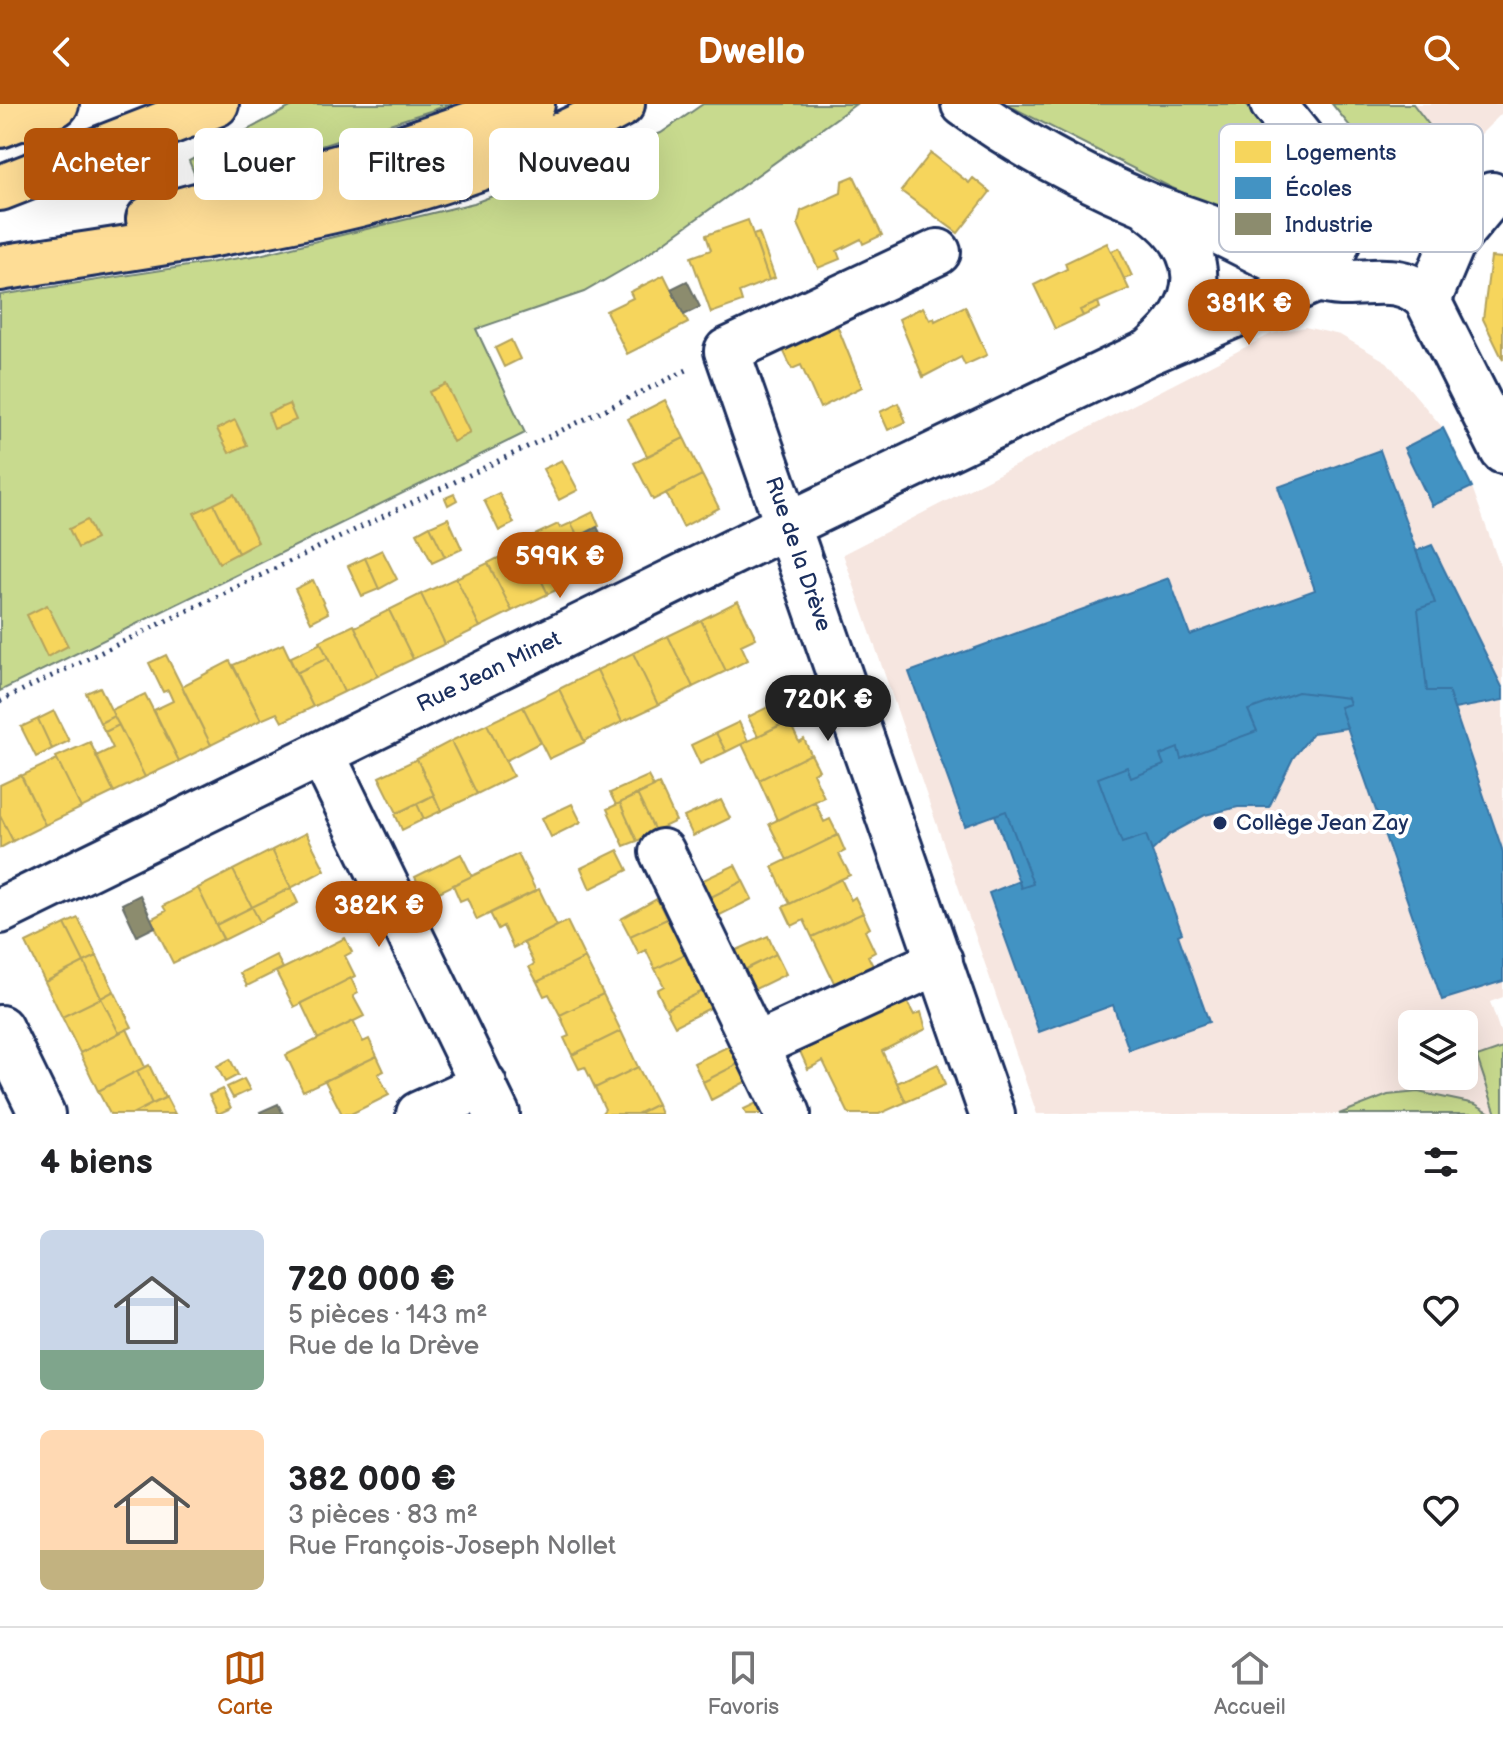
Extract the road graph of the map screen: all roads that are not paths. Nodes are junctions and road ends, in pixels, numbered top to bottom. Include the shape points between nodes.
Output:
1 (56, 104) edge
2 (216, 104) edge
3 (532, 104) edge
4 (622, 104) edge
5 (964, 104) edge
6 (1273, 104) edge
7 (1289, 124) edge
8 (0, 125) edge
9 (0, 188) edge
10 (1498, 189) edge
11 (1145, 204) junction
12 (1483, 207) edge
13 (1219, 232) edge
14 (938, 252) dead end
15 (1261, 252) edge
16 (1334, 252) edge
17 (1449, 252) edge
18 (0, 259) edge
19 (0, 268) edge
20 (1318, 279) junction
21 (1428, 301) junction
22 (1151, 351) junction
23 (1503, 451) edge
24 (788, 525) junction
25 (322, 754) junction
26 (662, 852) dead end
27 (0, 911) edge
28 (940, 961) junction
29 (0, 1028) edge
30 (757, 1045) junction
31 (490, 1100) edge
32 (42, 1114) edge
33 (419, 1114) edge
34 (788, 1114) edge
35 (992, 1114) edge

1 - 8 highway
2 - 9 highway
3 - 18 highway via 366,160
4 - 19 highway via 499,163 349,208
5 - 11 street via 1043,153
6 - 7 street
10 - 12 street
11 - 13 street
11 - 22 street, Rue Jean Minet via 1188,246 1194,282 1189,304
14 - 24 street, Rue de la Drève via 727,351
15 - 20 street
16 - 20 street
17 - 21 street
20 - 21 street via 1401,282
20 - 22 street, Rue Jean Minet
21 - 23 street
22 - 24 street, Rue Jean Minet
24 - 25 street, Rue Jean Minet
24 - 28 street, Rue de la Drève
25 - 27 street, Rue Jean Minet
25 - 31 street
26 - 30 street
28 - 30 street
28 - 35 street, Rue de la Drève
29 - 32 street
30 - 34 street
31 - 33 street

